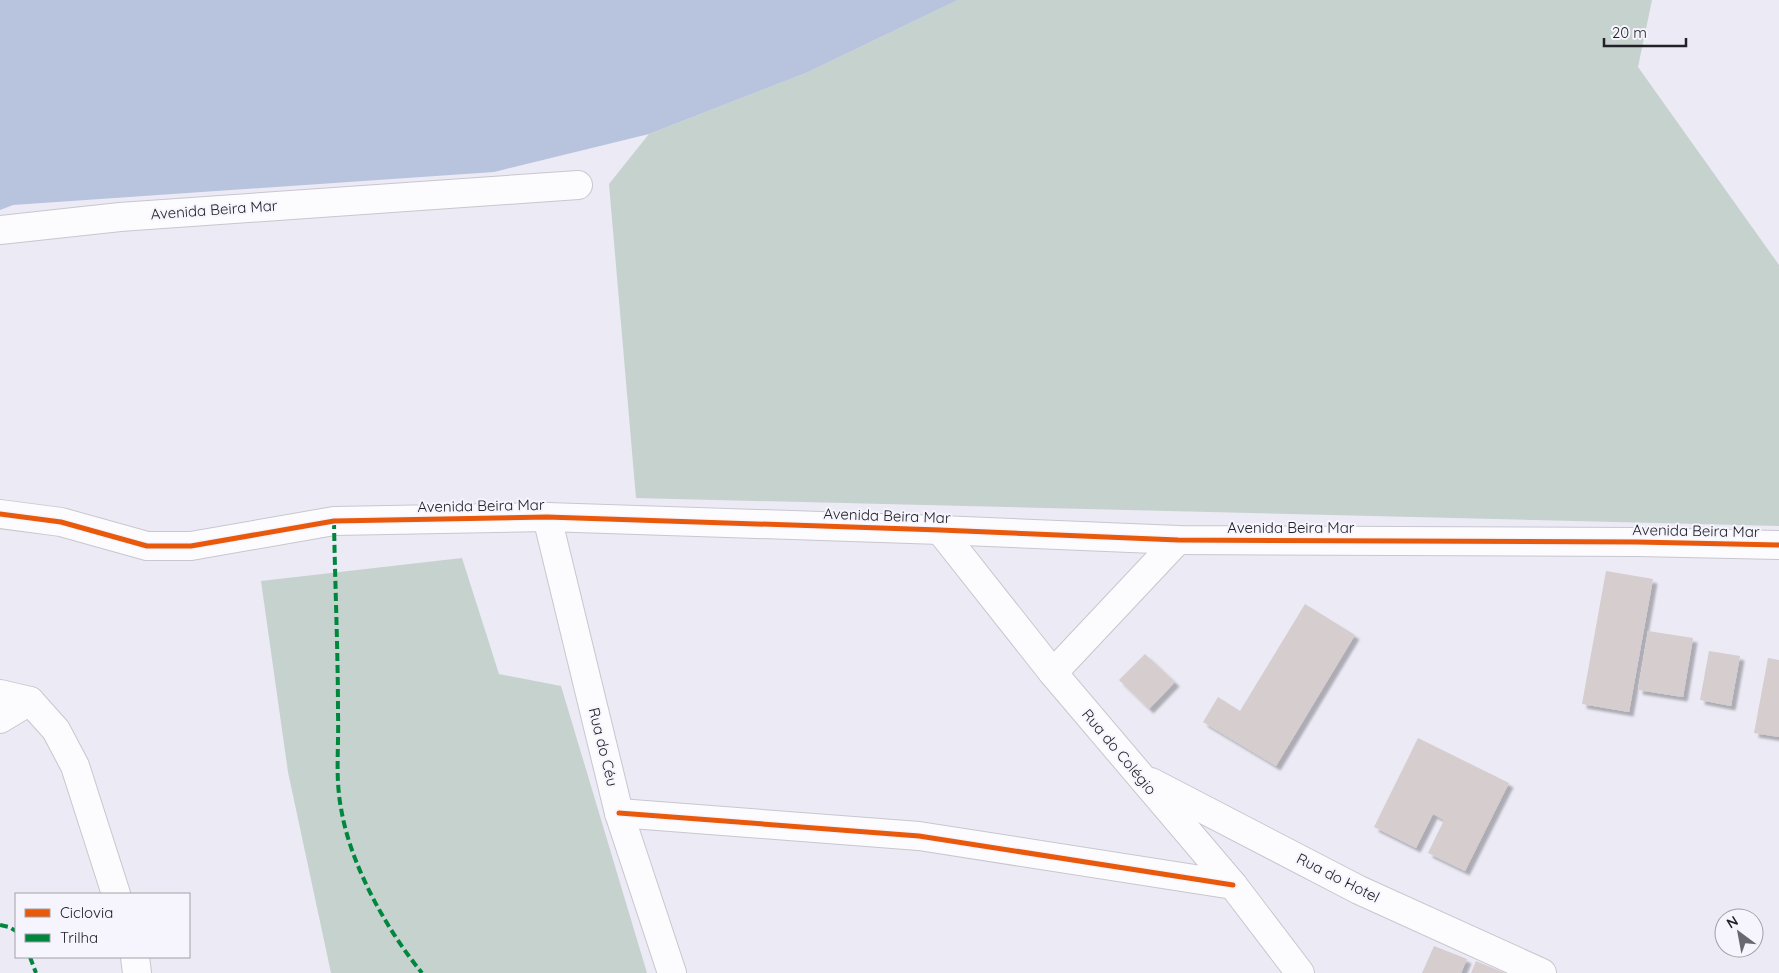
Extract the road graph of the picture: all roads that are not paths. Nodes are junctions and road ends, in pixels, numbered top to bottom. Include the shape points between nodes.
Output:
1 (578, 185) dead end
2 (0, 230) edge
3 (0, 514) edge
4 (547, 517) junction
5 (940, 530) junction
6 (1178, 540) junction
7 (1779, 545) edge
8 (1053, 673) junction
9 (0, 694) edge
10 (30, 701) junction
11 (0, 719) edge
12 (1139, 775) junction
13 (619, 814) junction
14 (1233, 885) junction
15 (116, 893) edge
16 (135, 958) edge
17 (137, 973) edge
18 (672, 973) edge
19 (1300, 973) edge
20 (1542, 973) edge

1 - 2 street, Avenida Beira Mar via 120,217
3 - 4 street, Avenida Beira Mar via 61,522 147,546 191,546 334,521
4 - 5 street, Avenida Beira Mar
4 - 13 street, Rua do Céu
5 - 6 street, Avenida Beira Mar
5 - 8 street, Rua do Colégio
6 - 7 street, Avenida Beira Mar
6 - 8 street
8 - 12 street, Rua do Colégio
9 - 10 street
10 - 11 street
10 - 15 street via 56,730 75,766
12 - 14 street, Rua do Colégio
12 - 20 street, Rua do Hotel via 1359,890
13 - 14 street via 919,836
13 - 18 street, Rua do Céu
14 - 19 street, Rua do Colégio
16 - 17 street

